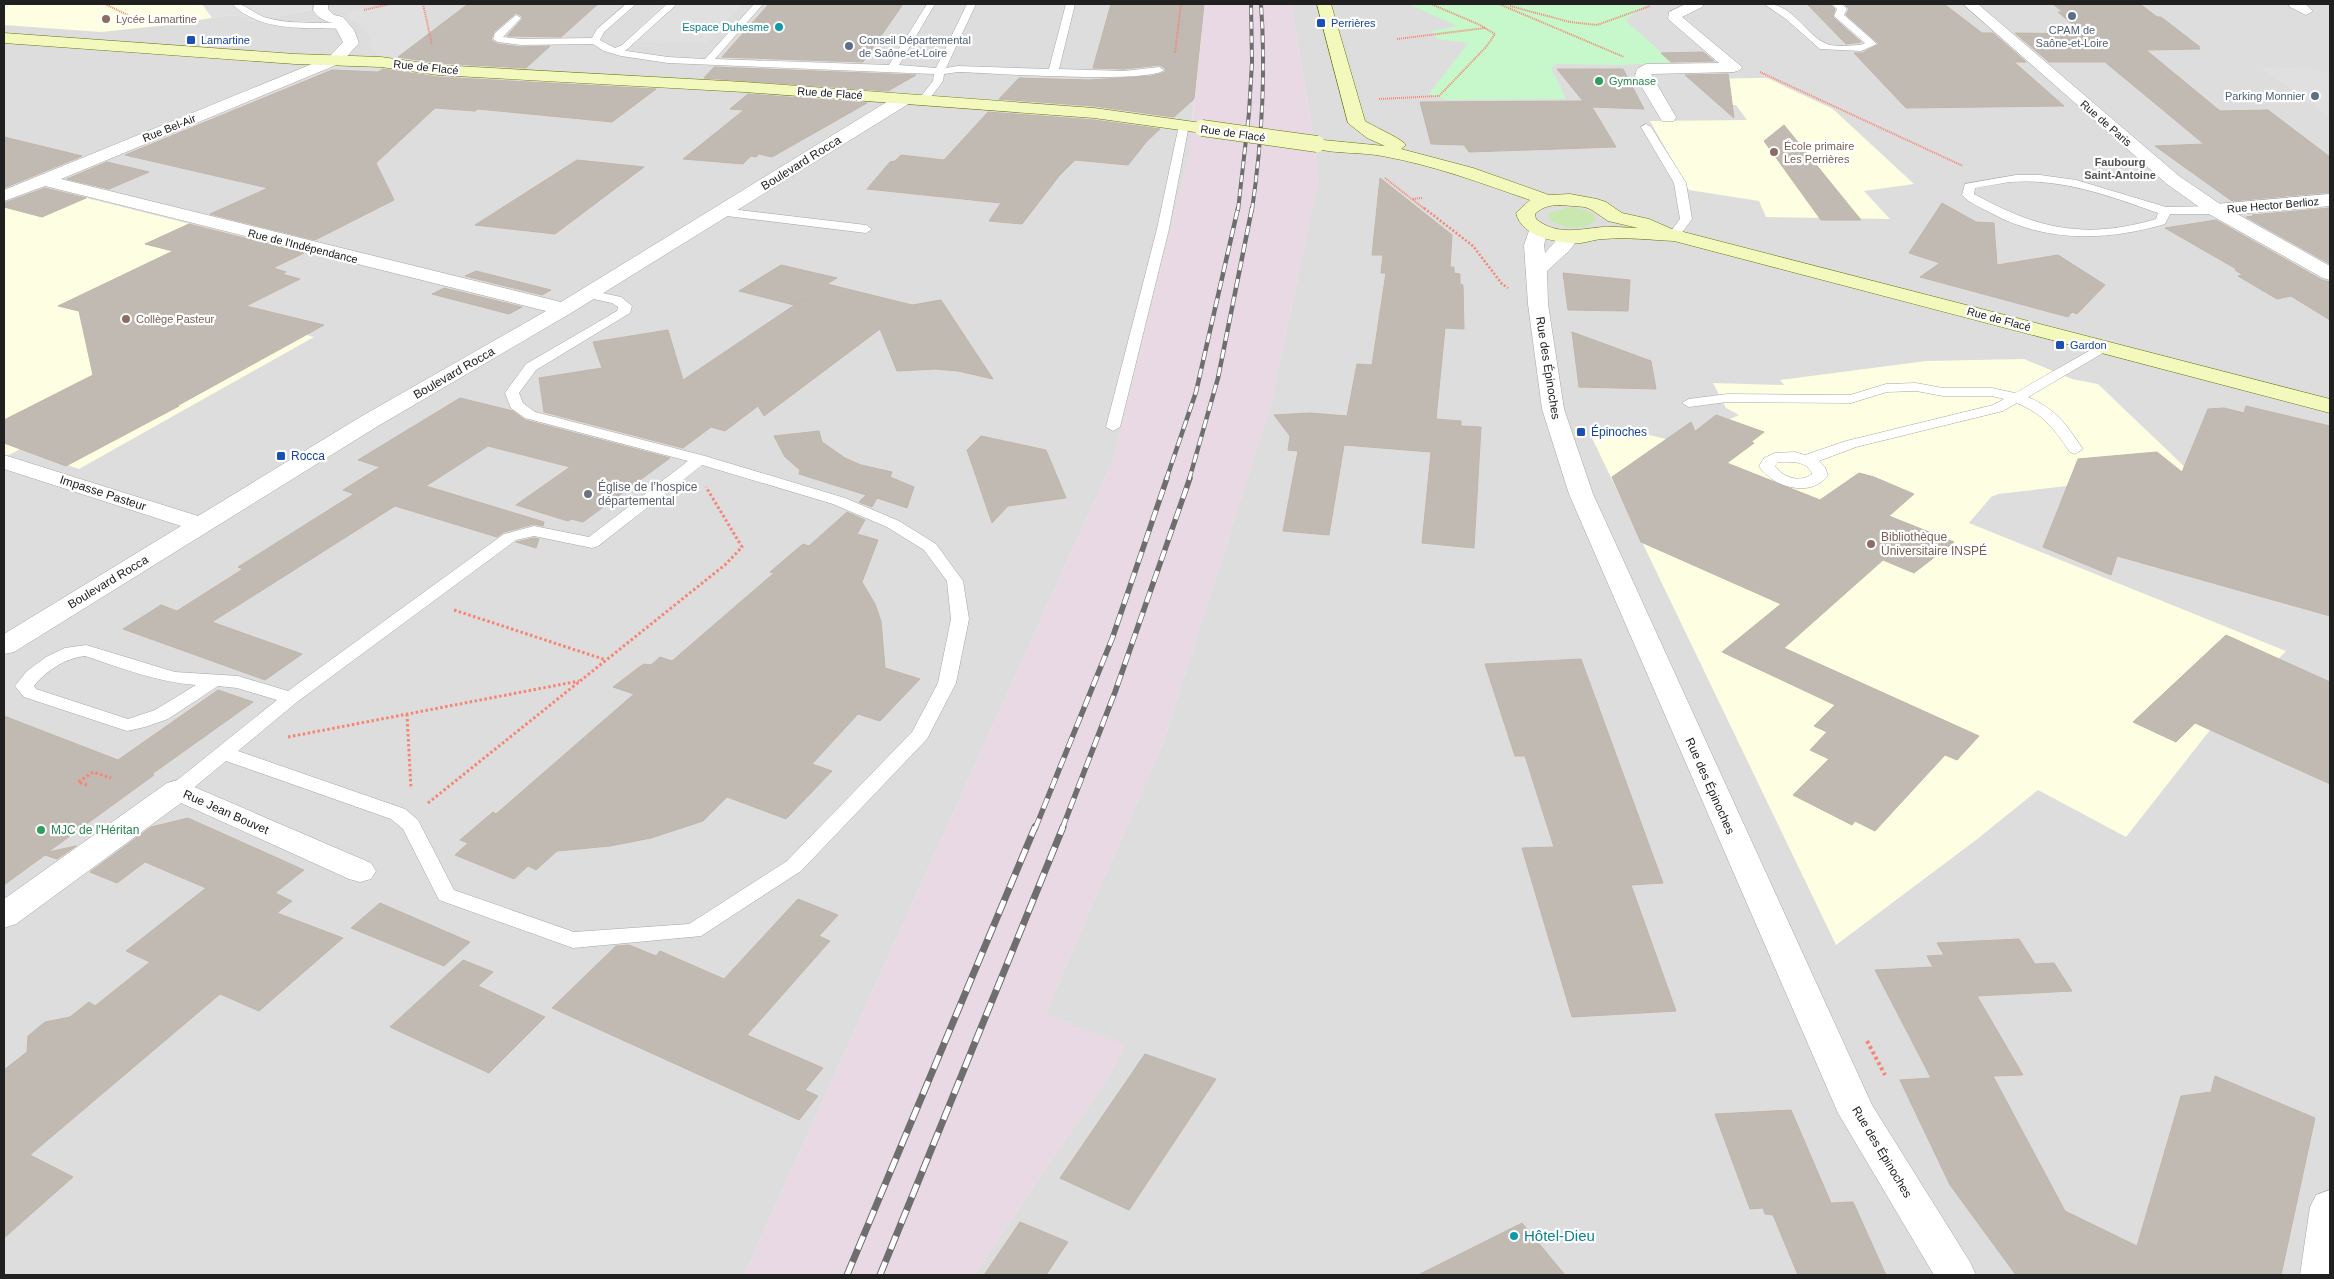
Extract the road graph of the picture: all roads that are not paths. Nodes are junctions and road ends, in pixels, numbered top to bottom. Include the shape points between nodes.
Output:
1 (237, 4) edge
2 (321, 4) edge
3 (341, 4) edge
4 (631, 4) edge
5 (672, 4) edge
6 (760, 4) edge
7 (931, 4) edge
8 (972, 4) edge
9 (1071, 4) edge
10 (1324, 4) edge
11 (1697, 4) edge
12 (1769, 4) edge
13 (1838, 4) edge
14 (1970, 4) edge
15 (516, 18) dead end
16 (341, 23) junction
17 (4, 31) edge
18 (4, 38) edge
19 (595, 41) junction
20 (616, 51) junction
21 (335, 60) junction
22 (708, 61) junction
23 (892, 68) junction
24 (1159, 70) road end
25 (938, 72) junction
26 (1053, 72) junction
27 (920, 96) junction
28 (1668, 117) dead end
29 (1356, 123) junction
30 (1184, 125) junction
31 (1646, 127) dead end
32 (1359, 149) junction
33 (1478, 174) junction
34 (43, 180) junction
35 (4, 196) edge
36 (1549, 200) junction
37 (2330, 200) edge
38 (2216, 210) junction
39 (2165, 211) junction
40 (722, 212) junction
41 (1525, 213) junction
42 (1608, 225) junction
43 (866, 229) dead end
44 (1538, 229) junction
45 (1671, 234) junction
46 (1570, 236) junction
47 (1538, 270) junction
48 (2330, 274) edge
49 (589, 294) junction
50 (564, 309) junction
51 (2103, 347) junction
52 (2017, 398) junction
53 (1689, 403) dead end
54 (2330, 406) edge
55 (1112, 427) dead end
56 (2075, 449) dead end
57 (1806, 460) dead end
58 (5, 462) edge
59 (696, 462) junction
60 (202, 525) junction
61 (4, 646) edge
62 (215, 680) junction
63 (291, 698) junction
64 (224, 752) junction
65 (178, 790) junction
66 (360, 871) dead end
67 (4, 916) edge
68 (2330, 1207) edge
69 (1956, 1275) edge
70 (2320, 1275) edge

1 - 16 lane via 260,19 280,23
2 - 16 street via 320,10
3 - 16 street
4 - 19 lane via 600,31
5 - 20 lane via 625,47
6 - 22 lane
7 - 23 lane
8 - 25 lane
9 - 26 lane
10 - 29 main road
11 - 28 street via 1674,15 1675,19 1734,67 1646,69 1643,72 1647,84
12 - 13 lane via 1823,47 1861,48 1872,44 1839,16 1842,9
14 - 38 street, Rue de Paris via 2172,180
15 - 19 lane via 498,35 498,39 521,42
16 - 21 street via 351,43
17 - 21 main road, Rue de Flacé via 303,54
18 - 21 main road, Rue de Flacé
19 - 20 lane
20 - 22 lane via 664,60
21 - 27 main road, Rue de Flacé via 438,70
21 - 34 street, Rue Bel-Air
22 - 23 lane
23 - 25 lane
24 - 26 lane via 1124,74
25 - 26 lane via 958,69
25 - 27 lane via 938,81
27 - 30 main road, Rue de Flacé
27 - 40 street, Boulevard Rocca
29 - 32 main road via 1350,128
29 - 33 main road, Rue de Flacé via 1396,144
30 - 32 main road, Rue de Flacé, bridge
30 - 55 lane via 1163,229
31 - 45 lane via 1680,183 1686,219
32 - 33 main road, Rue de Flacé via 1421,159
32 - 41 main road, Rue de Flacé via 1457,179
33 - 36 main road, Rue de Flacé
34 - 35 street, Rue Bel-Air
34 - 50 street, Rue de l'Indépendance
36 - 41 main road, Rue de Flacé via 1529,207
36 - 42 main road, Rue de Flacé via 1575,200 1608,211
37 - 38 street, Rue Hector Berlioz
38 - 39 lane
38 - 48 street, Rue de Paris
39 - 39 lane via 2161,220 2138,229 2092,233 2020,222 1968,195 1969,186 2046,178 2114,193
40 - 43 lane
40 - 49 street, Boulevard Rocca
41 - 44 main road, Rue de Flacé via 1527,221
42 - 45 main road, Rue de Flacé
42 - 46 main road, Rue de Flacé
44 - 46 main road, Rue de Flacé
44 - 47 street, Rue des Épinoches via 1534,246
45 - 51 main road, Rue de Flacé
46 - 47 street via 1562,250
47 - 69 street, Rue des Épinoches via 1538,304 1554,414 1581,494 1786,960 1857,1113
49 - 50 street, Boulevard Rocca
49 - 59 lane via 616,300 626,306 623,313 531,367 512,393 516,406 530,415
50 - 60 street, Boulevard Rocca via 370,421
51 - 52 lane
51 - 54 main road, Rue de Flacé
52 - 53 lane via 1992,392 1886,388 1851,399 1727,398
52 - 56 lane via 2042,409 2057,422
52 - 57 lane via 1998,408 1852,444
58 - 60 street, Impasse Pasteur
59 - 63 lane via 592,543 534,531 510,538
59 - 64 lane via 840,501 893,524 930,547 955,581 960,618 947,683 920,736 794,866 693,931 573,940 446,895 409,818
60 - 61 street, Boulevard Rocca
62 - 62 lane via 175,678 86,650 71,652 52,661 24,686 30,693 127,725 158,717
62 - 63 lane via 238,682
63 - 64 lane
64 - 65 lane
65 - 66 street, Rue Jean Bouvet
65 - 67 street, Rue Jean Bouvet
68 - 70 street

